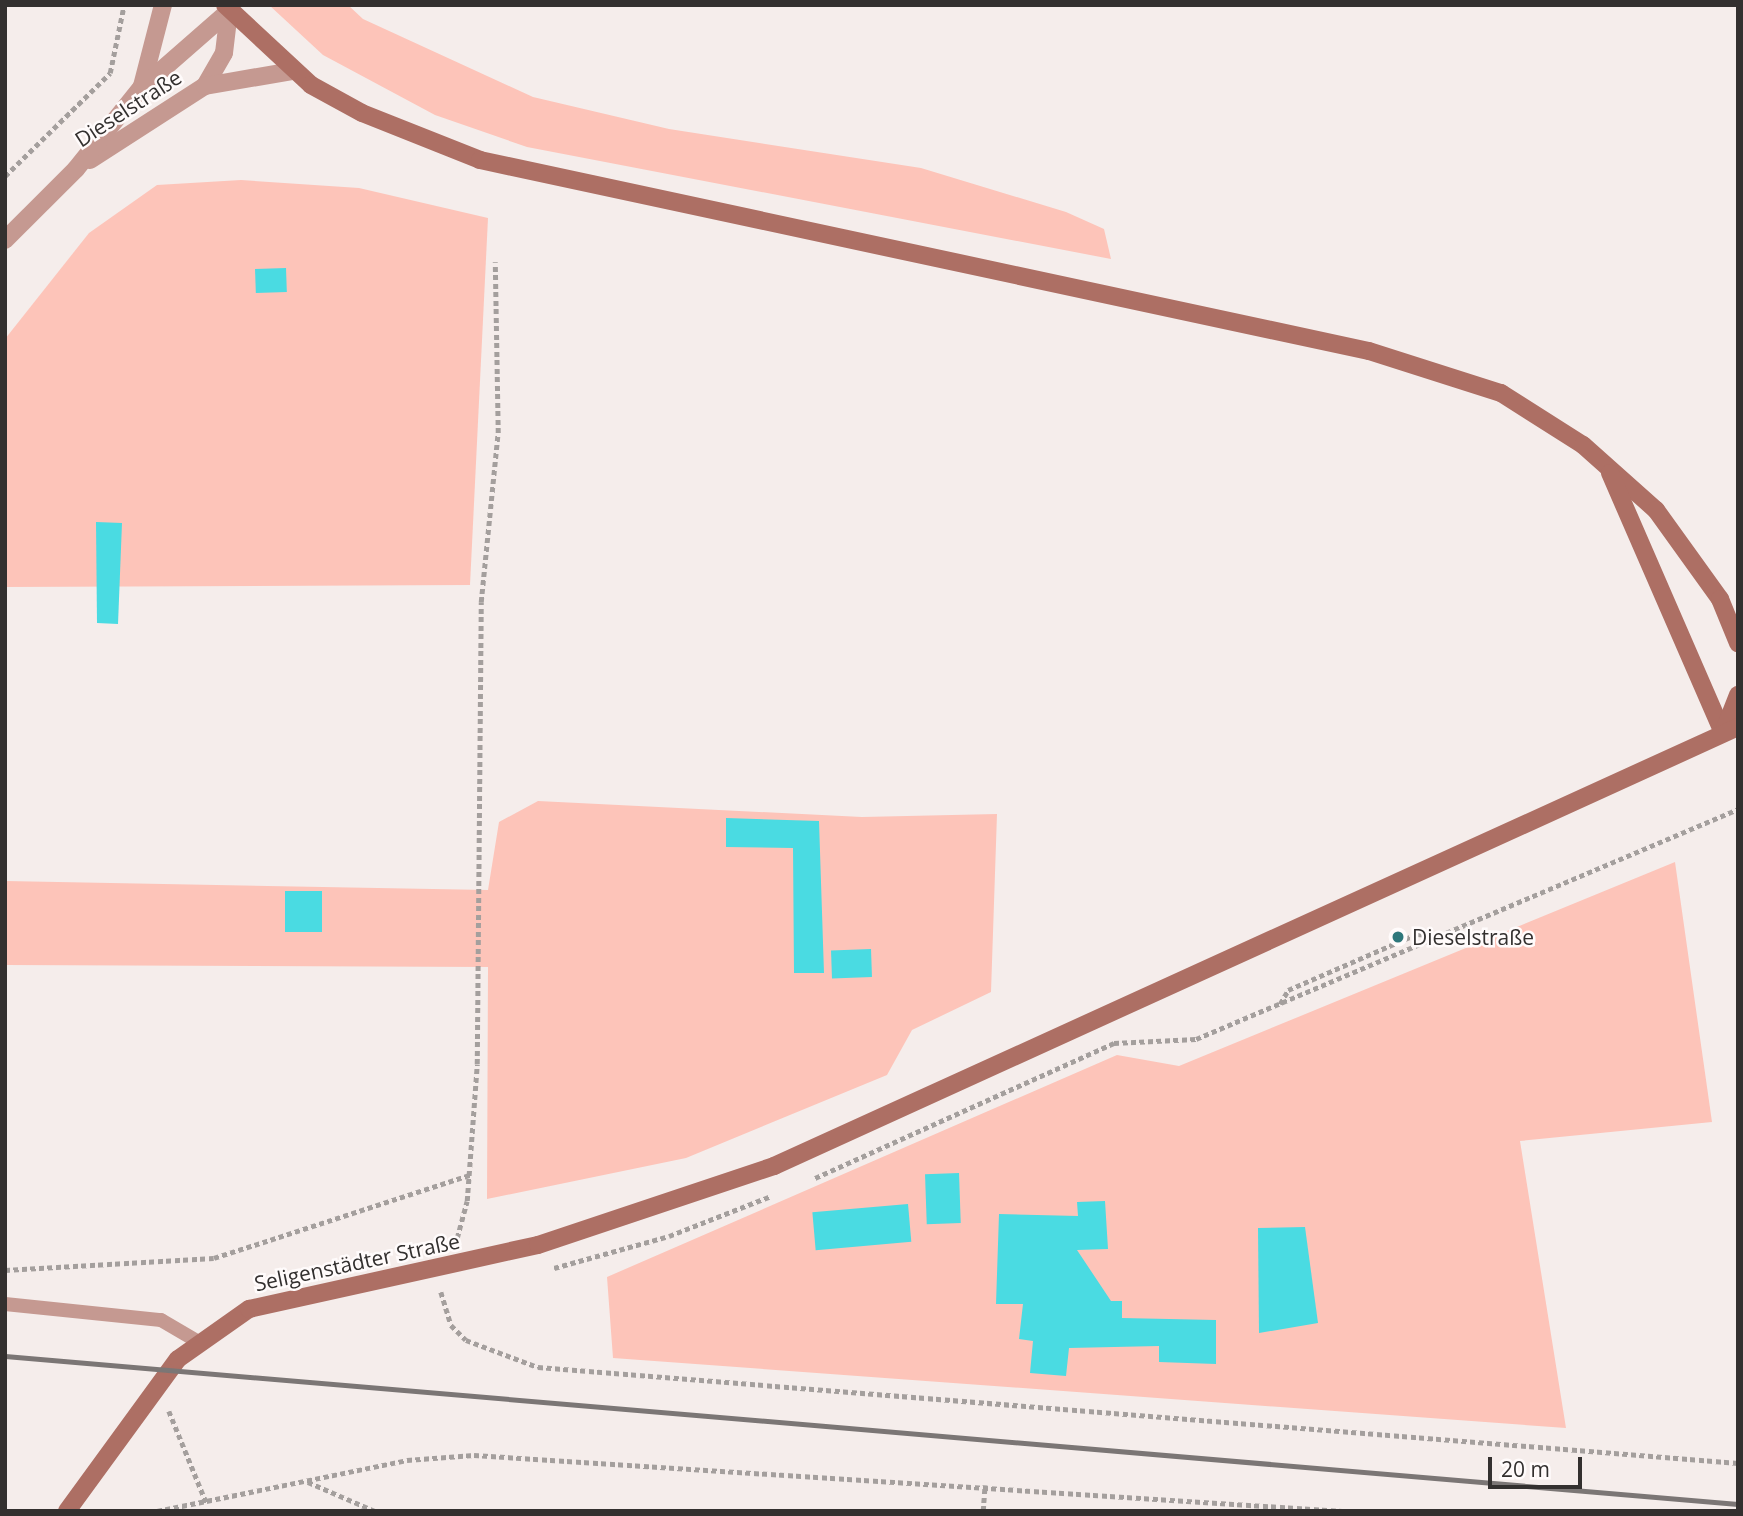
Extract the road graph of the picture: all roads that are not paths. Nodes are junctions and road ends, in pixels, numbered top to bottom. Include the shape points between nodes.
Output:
1 (163, 5) edge
2 (227, 8) edge
3 (292, 71) junction
4 (205, 86) junction
5 (141, 88) junction
6 (76, 169) junction
7 (5, 240) edge
8 (1607, 467) junction
9 (1735, 627) edge
10 (1738, 643) edge
11 (1738, 695) edge
12 (1730, 730) edge
13 (5, 1304) edge
14 (197, 1341) junction
15 (67, 1511) edge

1 - 5 street, Dieselstraße
2 - 3 main road
2 - 4 street, Dieselstraße via 224,53
2 - 5 street, Dieselstraße
3 - 4 street, Dieselstraße
3 - 8 main road via 362,113 524,172 1369,351 1455,374 1539,413
4 - 6 street, Dieselstraße
5 - 6 street, Dieselstraße
6 - 7 street, Dieselstraße
8 - 9 main road via 1681,537
8 - 12 main road
9 - 10 main road
11 - 12 main road
12 - 14 main road, Seligenstädter Straße via 1366,902 700,1195 538,1245 290,1295 249,1309
13 - 14 lane via 161,1320
14 - 15 main road, Seligenstädter Straße via 146,1398

